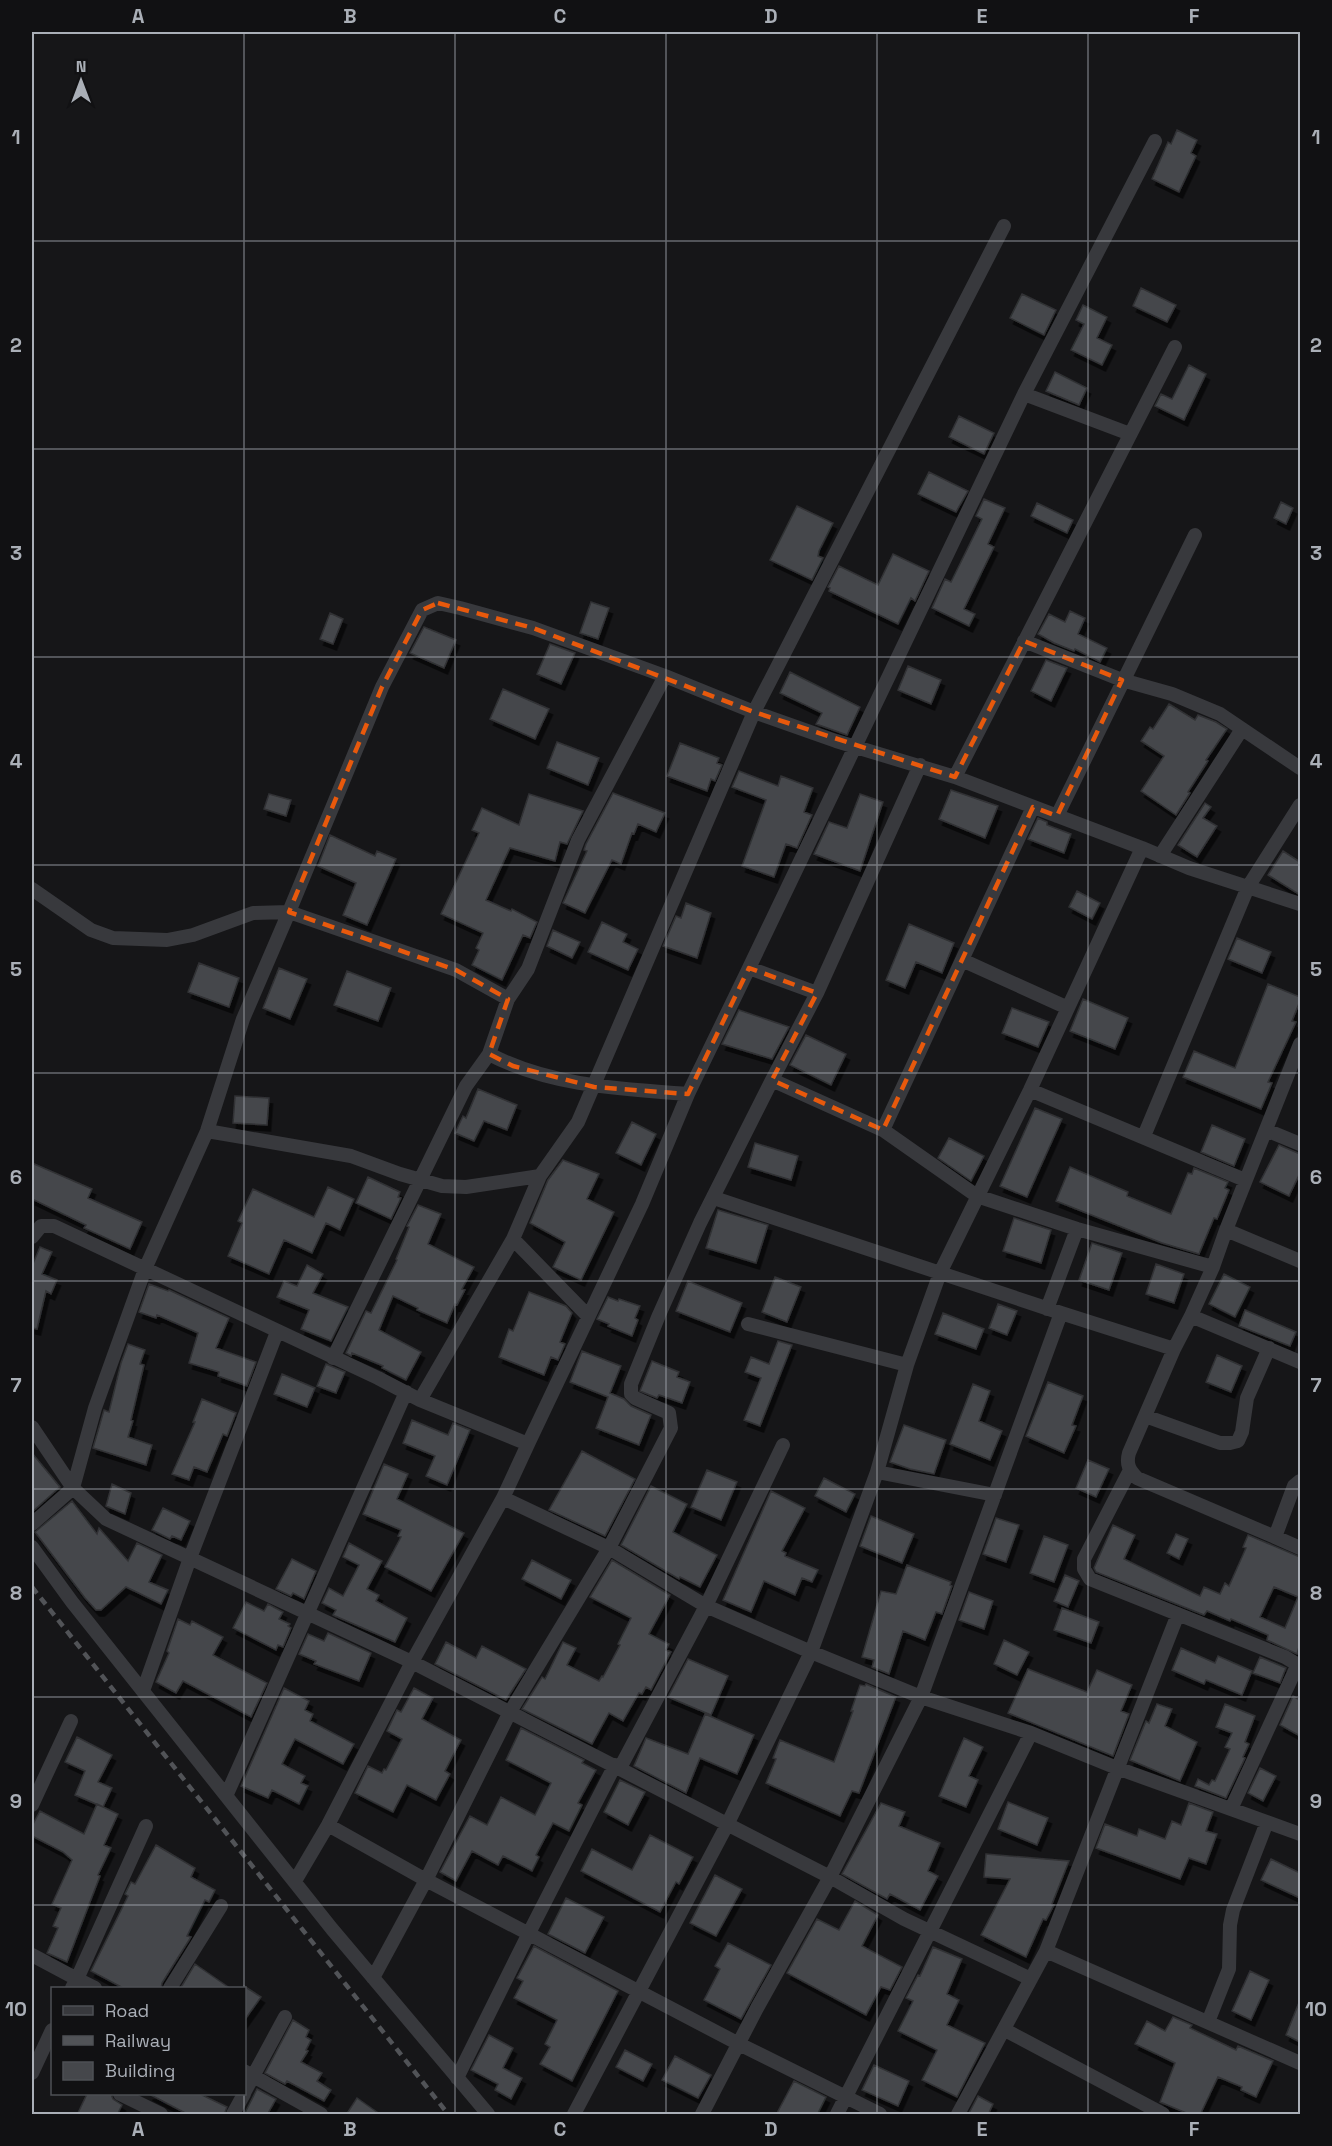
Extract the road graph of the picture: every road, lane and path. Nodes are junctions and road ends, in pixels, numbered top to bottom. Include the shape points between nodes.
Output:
1 (1155, 141) dead end
2 (1004, 226) dead end
3 (1175, 347) dead end
4 (1024, 394) junction
5 (1130, 435) junction
6 (1195, 535) dead end
7 (1024, 641) junction
8 (665, 676) junction
9 (1122, 680) junction
10 (754, 712) junction
11 (1242, 729) junction
12 (855, 746) junction
13 (920, 765) junction
14 (1300, 768) edge
15 (955, 777) junction
16 (1300, 805) edge
17 (1033, 807) junction
18 (1057, 816) junction
19 (1142, 848) junction
20 (1160, 856) junction
21 (1248, 887) junction
22 (32, 889) edge
23 (1300, 904) edge
24 (289, 912) junction
25 (962, 960) junction
26 (749, 968) junction
27 (817, 993) junction
28 (508, 999) junction
29 (1068, 1008) junction
30 (1300, 1044) edge
31 (489, 1054) junction
32 (772, 1080) junction
33 (594, 1087) junction
34 (1030, 1090) junction
35 (688, 1094) junction
36 (883, 1130) junction
37 (1266, 1130) junction
38 (207, 1131) junction
39 (1144, 1136) junction
40 (1300, 1144) edge
41 (540, 1176) junction
42 (420, 1180) junction
43 (1245, 1180) junction
44 (977, 1196) junction
45 (714, 1197) junction
46 (1077, 1229) junction
47 (1226, 1230) junction
48 (32, 1236) edge
49 (513, 1239) junction
50 (1300, 1261) edge
51 (1213, 1267) junction
52 (145, 1269) junction
53 (939, 1273) junction
54 (1047, 1309) junction
55 (1061, 1313) junction
56 (588, 1316) junction
57 (1191, 1316) junction
58 (748, 1324) dead end
59 (278, 1332) junction
60 (1269, 1348) junction
61 (1174, 1349) junction
62 (333, 1358) junction
63 (1300, 1362) edge
64 (907, 1365) junction
65 (406, 1392) junction
66 (420, 1400) junction
67 (1145, 1416) junction
68 (32, 1427) edge
69 (528, 1444) junction
70 (783, 1445) dead end
71 (1130, 1470) junction
72 (877, 1472) junction
73 (1300, 1481) edge
74 (73, 1488) junction
75 (995, 1495) junction
76 (503, 1498) junction
77 (32, 1524) edge
78 (1275, 1536) junction
79 (32, 1547) edge
80 (609, 1548) junction
81 (1300, 1548) edge
82 (190, 1558) junction
83 (706, 1606) junction
84 (306, 1611) junction
85 (1178, 1614) junction
86 (811, 1652) junction
87 (412, 1662) junction
88 (1299, 1665) edge
89 (143, 1690) junction
90 (921, 1697) junction
91 (510, 1712) junction
92 (71, 1721) dead end
93 (1031, 1733) junction
94 (618, 1767) junction
95 (1117, 1768) junction
96 (226, 1794) junction
97 (32, 1805) edge
98 (1231, 1809) junction
99 (1267, 1822) junction
100 (328, 1825) junction
101 (727, 1825) junction
102 (146, 1826) dead end
103 (1300, 1834) edge
104 (830, 1877) junction
105 (426, 1880) junction
106 (295, 1881) junction
107 (221, 1906) dead end
108 (930, 1931) junction
109 (529, 1933) junction
110 (1046, 1951) junction
111 (32, 1955) edge
112 (373, 1978) junction
113 (1031, 1979) junction
114 (75, 1984) edge
115 (171, 1987) edge
116 (639, 1991) junction
117 (285, 2017) dead end
118 (1208, 2022) junction
119 (1005, 2030) junction
120 (51, 2035) edge
121 (739, 2044) junction
122 (47, 2056) edge
123 (1300, 2062) edge
124 (32, 2073) edge
125 (249, 2074) edge
126 (457, 2078) junction
127 (122, 2095) edge
128 (243, 2095) edge
129 (846, 2097) junction
130 (161, 2115) edge
131 (233, 2115) edge
132 (321, 2115) edge
133 (488, 2115) edge
134 (574, 2115) edge
135 (702, 2115) edge
136 (837, 2115) edge
137 (880, 2115) edge
138 (958, 2115) edge
139 (1163, 2115) edge

1 - 4 street
2 - 10 street
3 - 5 street
4 - 5 street
4 - 12 street
5 - 7 street
6 - 9 street
7 - 9 street
7 - 15 street
8 - 10 street
8 - 24 street via 533,628 460,608 438,603 422,610 382,687
8 - 28 street via 579,840 528,969
9 - 11 street via 1191,702
9 - 18 street
10 - 12 street
10 - 33 street
11 - 14 street
11 - 20 street
12 - 13 street
12 - 26 street
13 - 15 street
13 - 27 street
15 - 17 street
16 - 21 street
17 - 18 street
17 - 25 street
18 - 19 street
19 - 20 street
19 - 29 street
20 - 21 street
21 - 23 street
21 - 39 street
22 - 24 street via 91,930 113,938 167,940 253,914
24 - 28 street via 456,970
24 - 38 street via 243,1018
25 - 29 street
25 - 36 street
26 - 27 street
26 - 35 street
27 - 32 street
28 - 31 street
29 - 34 street
30 - 37 street
31 - 33 street via 513,1066
31 - 42 street via 466,1086
32 - 36 street
32 - 45 street
33 - 35 street
33 - 41 street via 578,1122
34 - 39 street
34 - 44 street
35 - 56 street via 642,1204
36 - 44 street
37 - 40 street
37 - 43 street
38 - 42 street via 351,1156
38 - 52 street
39 - 43 street
41 - 42 street via 466,1187
41 - 49 street
42 - 62 street
43 - 47 street
44 - 46 street
44 - 53 street
45 - 53 street
45 - 80 street via 631,1384 631,1394 636,1398 669,1413 671,1428
46 - 51 street
46 - 54 street
47 - 50 street
47 - 51 street
48 - 52 street via 41,1226 54,1226
49 - 56 street
49 - 66 street
51 - 57 street
52 - 59 street
52 - 74 street via 95,1408
53 - 54 street
53 - 64 street
54 - 55 street
55 - 61 street
55 - 75 street
56 - 69 street
57 - 60 street
57 - 61 street
58 - 64 street
59 - 62 street
59 - 82 street
60 - 63 street
60 - 67 street via 1246,1398 1238,1441 1220,1443
61 - 67 street
62 - 65 street
64 - 72 street
65 - 66 street
65 - 84 street
66 - 69 street
67 - 71 street via 1129,1453
68 - 74 street
69 - 76 street
70 - 83 street
71 - 78 street via 1137,1478
71 - 85 street via 1084,1559 1084,1569 1090,1580
72 - 75 street
72 - 86 street
73 - 78 street via 1294,1486
74 - 77 street
74 - 82 street via 106,1519
75 - 90 street
76 - 80 street
76 - 87 street
78 - 81 street
79 - 89 street
80 - 83 street
80 - 91 street
82 - 84 street
82 - 89 street
83 - 86 street
83 - 94 street
84 - 87 street
84 - 96 street
85 - 88 street
85 - 95 street
86 - 90 street
86 - 101 street
87 - 91 street
87 - 100 street
88 - 98 street
89 - 96 street
90 - 93 street
90 - 104 street
91 - 94 street
91 - 105 street
92 - 97 street
93 - 95 street
93 - 108 street
94 - 101 street
94 - 109 street
95 - 98 street
95 - 110 street
96 - 106 street
98 - 99 street
99 - 103 street
99 - 118 street via 1233,1910 1229,1969
100 - 105 street
100 - 106 street
101 - 104 street
101 - 116 street
102 - 114 street
104 - 108 street
104 - 121 street
105 - 109 street
105 - 112 street
106 - 112 street
107 - 115 street
108 - 113 street
108 - 129 street
109 - 116 street
109 - 126 street
110 - 113 street
110 - 118 street
111 - 114 street
112 - 126 street
113 - 119 street
116 - 121 street
116 - 134 street
117 - 125 street
118 - 123 street
119 - 138 street
119 - 139 street
120 - 122 street
121 - 129 street
121 - 135 street
122 - 124 street
125 - 132 street
126 - 133 street
127 - 130 street
128 - 131 street
129 - 136 street
129 - 137 street

